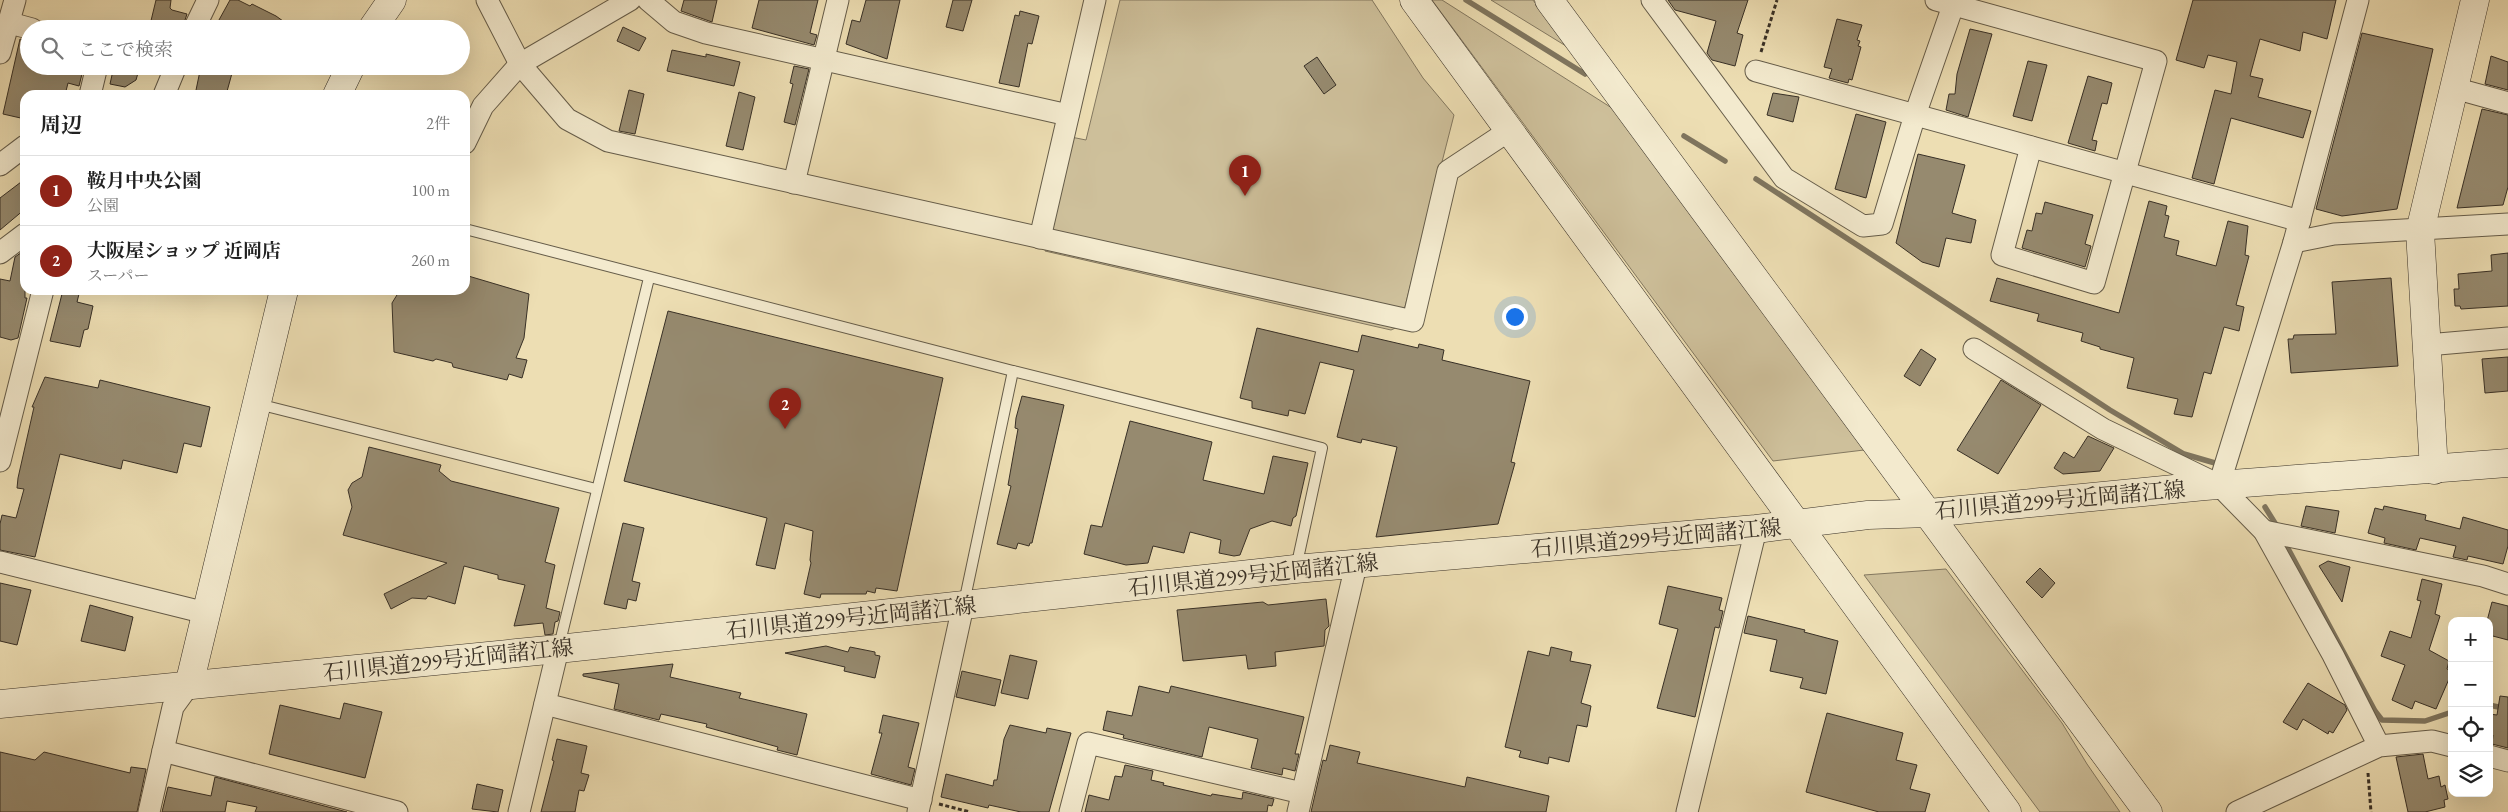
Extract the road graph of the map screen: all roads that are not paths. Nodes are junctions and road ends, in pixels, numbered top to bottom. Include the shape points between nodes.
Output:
1 (15, 0) edge
2 (208, 0) edge
3 (392, 0) edge
4 (487, 0) edge
5 (630, 0) edge
6 (648, 0) edge
7 (838, 0) edge
8 (1095, 0) edge
9 (1414, 0) edge
10 (1549, 0) edge
11 (1652, 0) edge
12 (2358, 0) edge
13 (2475, 0) edge
14 (1948, 2) edge
15 (198, 20) edge
16 (378, 20) edge
17 (10, 23) junction
18 (20, 26) edge
19 (0, 52) edge
20 (825, 59) junction
21 (520, 64) junction
22 (1756, 70) dead end
23 (95, 75) edge
24 (172, 75) edge
25 (347, 75) edge
26 (2454, 88) junction
27 (91, 90) edge
28 (166, 90) edge
29 (339, 90) edge
30 (2508, 103) edge
31 (1068, 115) junction
32 (1915, 115) junction
33 (1510, 130) junction
34 (470, 133) edge
35 (2031, 146) junction
36 (20, 150) edge
37 (0, 165) edge
38 (2125, 172) junction
39 (794, 184) junction
40 (2300, 221) junction
41 (2508, 224) edge
42 (470, 229) edge
43 (2420, 231) junction
44 (20, 238) edge
45 (1040, 238) junction
46 (2294, 242) junction
47 (0, 253) edge
48 (649, 278) junction
49 (41, 295) edge
50 (283, 295) edge
51 (2508, 338) edge
52 (2427, 345) junction
53 (1974, 349) dead end
54 (1013, 372) junction
55 (7, 402) edge
56 (256, 403) junction
57 (0, 460) edge
58 (2508, 464) edge
59 (2434, 470) junction
60 (2219, 486) junction
61 (596, 489) junction
62 (1929, 513) junction
63 (1795, 525) junction
64 (1756, 529) junction
65 (2268, 532) junction
66 (0, 562) edge
67 (1356, 565) junction
68 (1295, 569) junction
69 (2508, 584) edge
70 (963, 606) junction
71 (206, 613) junction
72 (558, 649) junction
73 (189, 685) junction
74 (0, 704) edge
75 (545, 704) junction
76 (2448, 745) edge
77 (2380, 746) junction
78 (163, 751) junction
79 (2493, 757) edge
80 (2508, 761) edge
81 (1300, 802) edge
82 (920, 806) edge
83 (149, 812) edge
84 (397, 812) edge
85 (519, 812) edge
86 (1070, 812) edge
87 (1687, 812) edge
88 (2007, 812) edge
89 (2148, 812) edge
90 (2237, 812) edge

1 - 17 street
2 - 15 street
3 - 16 street
4 - 21 street
5 - 21 street
6 - 20 street via 682,25
7 - 20 street
8 - 31 street
9 - 33 street
10 - 62 street
11 - 32 street via 1784,178 1863,226 1882,224
12 - 40 street
13 - 26 street
14 - 32 street
14 - 38 street via 2156,61
17 - 18 street
17 - 19 street
20 - 31 street
20 - 39 street
21 - 34 street via 483,106
21 - 39 street via 567,118 608,141
22 - 32 street
23 - 27 street
24 - 28 street
25 - 29 street
26 - 30 street
26 - 43 street
31 - 45 street
32 - 35 street
33 - 45 street via 1448,170 1413,321
33 - 63 street
35 - 38 street
35 - 38 street via 2002,255 2094,283
36 - 37 street
38 - 40 street
39 - 45 street
40 - 46 street
41 - 43 street
42 - 48 lane
43 - 46 street via 2334,234
43 - 52 street
44 - 47 street
46 - 60 street
48 - 54 lane
48 - 61 lane
49 - 55 street
50 - 56 street
51 - 52 street
52 - 59 street
53 - 60 street via 2103,429
54 - 68 lane via 1322,448
54 - 70 lane
55 - 57 street
56 - 61 lane
56 - 71 street
58 - 59 street, 石川県道299号近岡諸江線
59 - 60 street, 石川県道299号近岡諸江線
60 - 62 street, 石川県道299号近岡諸江線
60 - 65 street
61 - 72 lane
62 - 63 street, 石川県道299号近岡諸江線 via 1868,515
62 - 89 street
63 - 64 street, 石川県道299号近岡諸江線
63 - 88 street
64 - 67 street, 石川県道299号近岡諸江線
64 - 87 street
65 - 69 street via 2483,576
65 - 77 street
66 - 71 street
67 - 68 street, 石川県道299号近岡諸江線
67 - 81 street
68 - 70 street, 石川県道299号近岡諸江線
70 - 72 street, 石川県道299号近岡諸江線
70 - 82 street
71 - 73 street
72 - 73 street, 石川県道299号近岡諸江線
72 - 75 street
73 - 74 street, 石川県道299号近岡諸江線
73 - 78 street via 173,707
75 - 82 street
75 - 85 street
76 - 77 street via 2432,741
77 - 90 street
78 - 83 street
78 - 84 street
79 - 80 street
81 - 86 street via 1088,743

